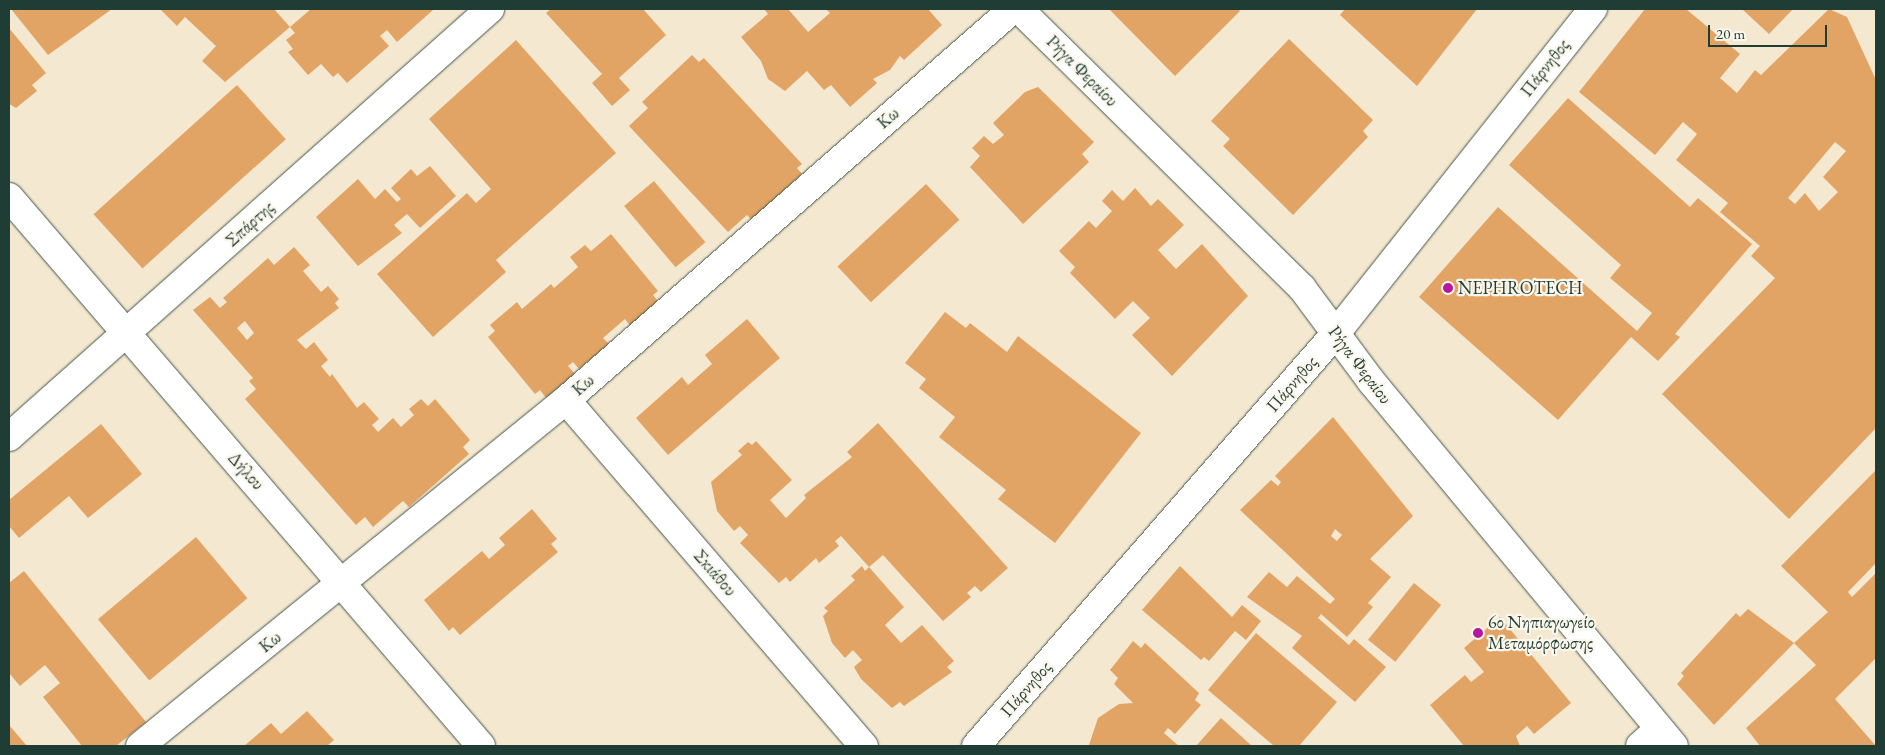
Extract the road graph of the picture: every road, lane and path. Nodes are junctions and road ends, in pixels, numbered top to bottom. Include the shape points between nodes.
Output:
1 (490, 9) edge
2 (1013, 9) edge
3 (1019, 9) edge
4 (1584, 12) edge
5 (9, 197) edge
6 (1336, 333) junction
7 (126, 336) junction
8 (566, 400) junction
9 (9, 436) edge
10 (344, 582) junction
11 (1658, 740) edge
12 (140, 746) edge
13 (481, 746) edge
14 (864, 746) edge
15 (976, 746) edge

1 - 7 street, Σπάρτης
2 - 8 street, Κω
3 - 6 street, Ρήγα Φεραίου via 1302,288
4 - 6 street, Πάρνηθος
5 - 7 street, Δήλου
6 - 11 street, Ρήγα Φεραίου
6 - 15 street, Πάρνηθος
7 - 9 street, Σπάρτης
7 - 10 street, Δήλου
8 - 10 street, Κω
8 - 14 street, Σκιάθου
10 - 12 street, Κω
10 - 13 street, Δήλου

